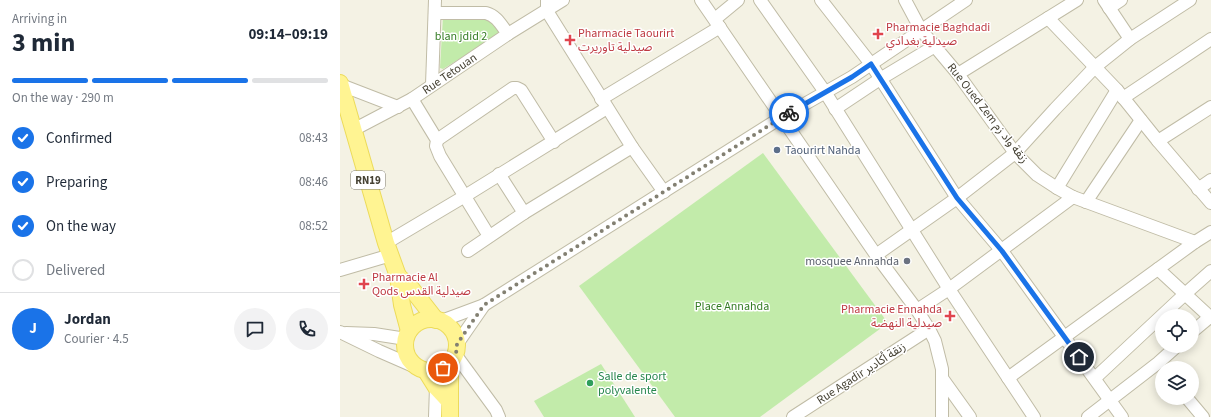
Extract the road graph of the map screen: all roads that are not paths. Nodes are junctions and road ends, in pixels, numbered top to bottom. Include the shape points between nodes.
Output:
1 (435, 0) edge
2 (563, 0) edge
3 (701, 0) edge
4 (738, 0) edge
5 (760, 0) edge
6 (821, 0) edge
7 (905, 0) edge
8 (966, 0) edge
9 (1077, 0) edge
10 (1121, 0) edge
11 (1190, 0) edge
12 (1107, 4) edge
13 (547, 5) edge
14 (435, 12) junction
15 (1048, 18) junction
16 (717, 23) junction
17 (921, 30) junction
18 (508, 34) junction
19 (1130, 39) junction
20 (1211, 39) edge
21 (935, 46) junction
22 (871, 64) junction
23 (1095, 67) junction
24 (958, 74) junction
25 (880, 79) junction
26 (340, 84) edge
27 (432, 85) junction
28 (824, 92) junction
29 (1120, 94) junction
30 (412, 99) junction
31 (604, 104) junction
32 (398, 107) junction
33 (1211, 107) edge
34 (835, 109) junction
35 (782, 117) junction
36 (1141, 120) junction
37 (354, 130) junction
38 (437, 140) junction
39 (1158, 141) junction
40 (554, 142) junction
41 (632, 147) junction
42 (1015, 153) junction
43 (500, 174) junction
44 (1211, 180) edge
45 (1057, 188) junction
46 (1198, 189) junction
47 (664, 192) junction
48 (465, 196) junction
49 (1073, 197) junction
50 (957, 198) junction
51 (1086, 202) junction
52 (1211, 204) edge
53 (524, 213) junction
54 (912, 229) junction
55 (1211, 232) edge
56 (490, 236) junction
57 (1195, 242) junction
58 (388, 249) junction
59 (468, 251) dead end
60 (1002, 251) junction
61 (876, 255) junction
62 (1158, 269) junction
63 (340, 270) edge
64 (1211, 271) edge
65 (398, 276) junction
66 (948, 290) junction
67 (1185, 294) junction
68 (484, 305) junction
69 (917, 310) junction
70 (1210, 317) edge
71 (439, 321) junction
72 (1199, 326) edge
73 (929, 329) junction
74 (341, 332) edge
75 (408, 335) junction
76 (1064, 337) junction
77 (454, 353) junction
78 (1171, 353) edge
79 (1164, 361) edge
80 (422, 369) junction
81 (1155, 369) edge
82 (942, 378) junction
83 (1008, 378) junction
84 (1094, 378) junction
85 (436, 387) junction
86 (1109, 401) junction
87 (1193, 405) edge
88 (450, 409) edge
89 (434, 417) edge
90 (499, 417) edge
91 (793, 417) edge
92 (942, 417) edge
93 (970, 417) edge
94 (1034, 417) edge
95 (1088, 417) edge
96 (1122, 417) edge
97 (1203, 417) edge

1 - 14 street
2 - 13 street, Rue Tetouan
3 - 16 street
4 - 16 street
5 - 28 street
6 - 22 street
7 - 17 street, Rue Oued Zem زنقة واد زم
8 - 17 street
9 - 15 street
10 - 12 street
11 - 19 street
12 - 19 street
13 - 18 street, Rue Tetouan
13 - 31 street
14 - 18 street via 486,13 497,18
14 - 27 street
15 - 23 street
15 - 24 street
16 - 31 street
16 - 35 street
17 - 21 street, Rue Oued Zem زنقة واد زم
17 - 22 street
18 - 27 street, Rue Tetouan
19 - 23 street
20 - 29 street
21 - 24 street, Rue Oued Zem زنقة واد زم
21 - 25 street
22 - 25 street
22 - 28 street
23 - 29 street
23 - 42 street
24 - 42 street, Rue Oued Zem زنقة واد زم
25 - 34 street
25 - 50 street
26 - 32 street
26 - 37 main road, RN19
27 - 30 street, Rue Tetouan
28 - 34 street
28 - 35 street
29 - 36 street
29 - 45 street
30 - 32 street, Rue Tetouan
30 - 38 street
31 - 40 street
31 - 41 street
32 - 37 street, Rue Tetouan
33 - 39 street
34 - 54 street
35 - 47 street
35 - 61 street
36 - 39 street
36 - 51 street
37 - 58 main road, RN19
38 - 40 street via 513,88 517,88 521,90
38 - 48 street via 436,146 440,156
39 - 46 street
40 - 43 street
41 - 47 street
41 - 53 street
42 - 45 street, Rue Oued Zem زنقة واد زم via 1037,175
42 - 50 street
43 - 48 street
43 - 53 street
44 - 46 street
45 - 49 street, Rue Oued Zem زنقة واد زم
46 - 52 street
47 - 68 street
48 - 56 street
48 - 58 street
49 - 51 street, Rue Oued Zem زنقة واد زم
49 - 60 street
50 - 54 street
50 - 60 street
51 - 57 street, Rue Oued Zem زنقة واد زم
53 - 56 street
54 - 61 street
54 - 66 street
55 - 57 street
56 - 59 street
57 - 62 street
58 - 63 street
58 - 65 main road, RN19
60 - 66 street
60 - 76 street
61 - 69 street
62 - 67 street
62 - 76 street
64 - 67 street
65 - 71 main road, RN19
65 - 75 main road, RN19
66 - 69 street
66 - 83 street
67 - 70 street
67 - 84 street
68 - 71 street
68 - 77 street
69 - 73 street
70 - 72 street
71 - 75 main road via 418,322
71 - 77 main road, RN19 via 452,330
73 - 82 street via 938,352
73 - 91 street, Rue Agadir زنقة أكادير
74 - 75 street
74 - 80 street
75 - 80 main road, RN19 via 405,347 407,355 411,362
76 - 83 street
76 - 84 street
77 - 80 main road via 443,368 435,371
77 - 88 main road, RN19
77 - 90 street
78 - 79 street
80 - 85 main road, RN19
81 - 86 street
82 - 92 street
82 - 93 street
83 - 94 street
84 - 86 street
85 - 88 main road, RN19
85 - 89 street
86 - 95 street
86 - 96 street
87 - 97 street

